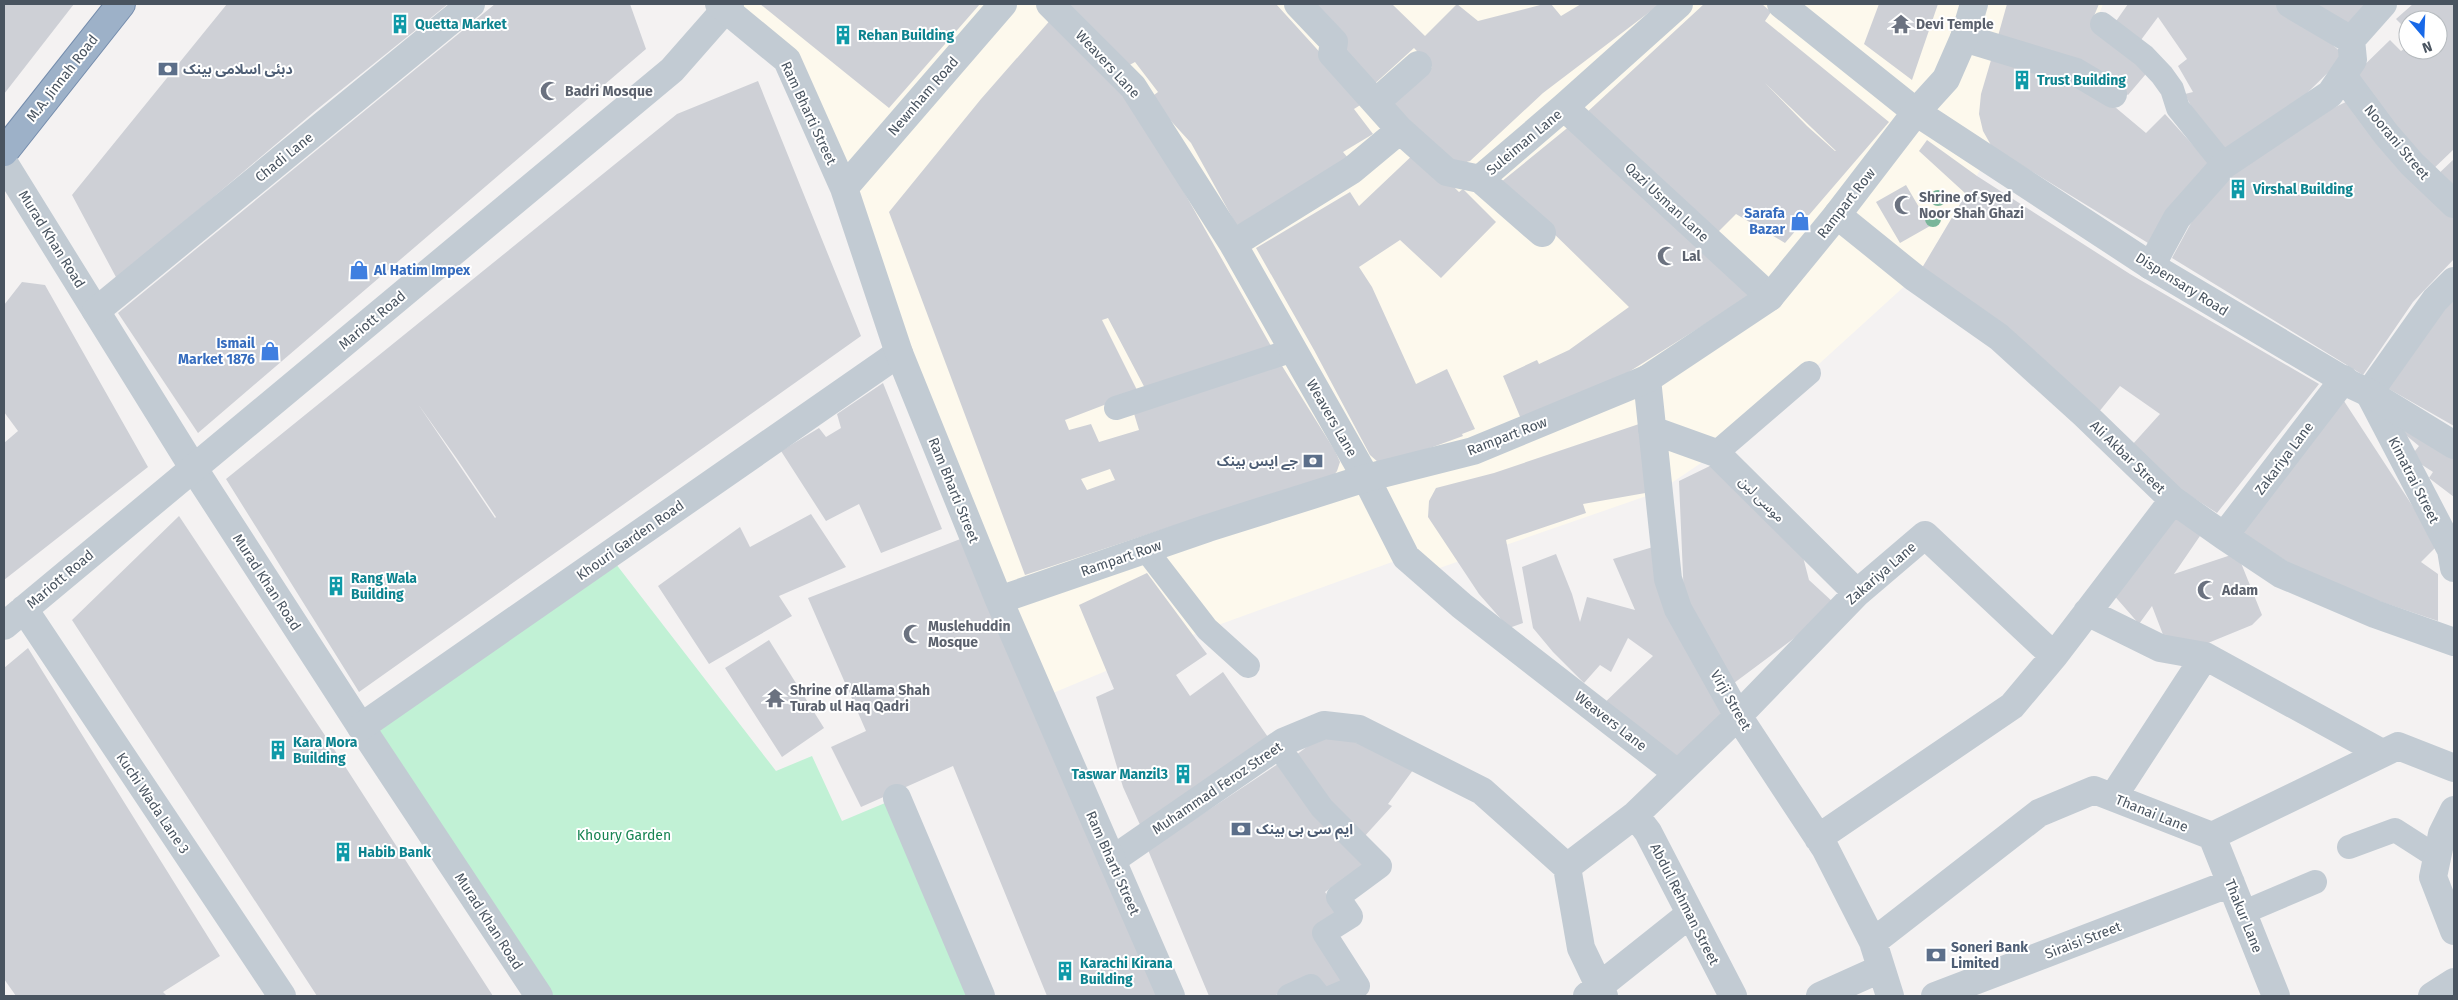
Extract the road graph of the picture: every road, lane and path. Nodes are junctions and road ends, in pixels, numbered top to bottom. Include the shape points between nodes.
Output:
1 (121, 4) edge
2 (471, 4) edge
3 (1003, 4) edge
4 (1050, 4) edge
5 (1298, 4) edge
6 (1679, 4) edge
7 (1781, 4) edge
8 (1974, 4) edge
9 (2290, 4) edge
10 (2383, 4) edge
11 (725, 5) edge
12 (2102, 24) dead end
13 (1964, 38) junction
14 (2351, 40) junction
15 (1418, 65) dead end
16 (2344, 76) junction
17 (2112, 94) dead end
18 (1376, 102) junction
19 (1564, 107) junction
20 (1916, 112) junction
21 (1400, 130) junction
22 (4, 152) edge
23 (4, 163) edge
24 (2224, 165) junction
25 (1480, 178) junction
26 (844, 188) junction
27 (2454, 204) edge
28 (1837, 215) junction
29 (1542, 233) dead end
30 (1233, 244) junction
31 (2151, 266) junction
32 (2454, 281) edge
33 (1770, 297) junction
34 (96, 311) junction
35 (1293, 350) junction
36 (899, 353) junction
37 (1809, 373) dead end
38 (1647, 379) junction
39 (2344, 379) junction
40 (2369, 392) junction
41 (1116, 408) dead end
42 (1652, 430) junction
43 (2454, 445) edge
44 (1716, 453) junction
45 (194, 469) junction
46 (1366, 478) junction
47 (2173, 500) junction
48 (2224, 536) junction
49 (1146, 550) junction
50 (2454, 568) edge
51 (1857, 593) junction
52 (998, 600) junction
53 (2087, 612) junction
54 (14, 618) edge
55 (2454, 642) edge
56 (2054, 656) junction
57 (2205, 656) junction
58 (1248, 666) dead end
59 (1738, 716) junction
60 (361, 727) junction
61 (1278, 746) junction
62 (2382, 754) junction
63 (2454, 768) edge
64 (1677, 773) junction
65 (2113, 797) junction
66 (898, 798) dead end
67 (2454, 810) edge
68 (1635, 815) junction
69 (2212, 836) junction
70 (1818, 838) junction
71 (2349, 847) dead end
72 (2437, 857) junction
73 (1112, 860) junction
74 (1567, 866) junction
75 (2315, 882) dead end
76 (2231, 883) junction
77 (2242, 913) junction
78 (1690, 914) junction
79 (2454, 931) edge
80 (1874, 942) junction
81 (1880, 969) junction
82 (2454, 982) edge
83 (1597, 993) edge
84 (282, 996) edge
85 (539, 996) edge
86 (981, 996) edge
87 (1171, 996) edge
88 (1289, 996) edge
89 (1319, 996) edge
90 (1334, 996) edge
91 (1733, 996) edge
92 (1820, 996) edge
93 (1890, 996) edge
94 (1936, 996) edge
95 (2276, 996) edge
96 (2432, 996) edge

1 - 22 highway, M.A. Jinnah Road
2 - 34 street, Chadi Lane
3 - 26 street, Newnham Road
4 - 30 street, Weavers Lane via 1133,86
5 - 18 street, Suleiman Lane via 1334,42 1332,54
6 - 19 street, Suleiman Lane
7 - 20 street
8 - 13 street, Rampart Row
9 - 14 street
10 - 14 street
11 - 26 street, Ram Bharti Street via 787,60
11 - 45 street, Mariott Road via 672,70
12 - 24 lane via 2144,56 2162,75 2172,89 2178,108
13 - 17 street via 2071,70
13 - 20 street, Rampart Row via 1946,79
14 - 16 street via 2353,60
15 - 18 street
16 - 24 street via 2330,94
16 - 27 street, Noorani Street via 2399,149
18 - 21 street, Suleiman Lane
19 - 25 street, Suleiman Lane
19 - 33 street, Qazi Usman Lane
20 - 28 street, Rampart Row
20 - 31 street, Dispensary Road
21 - 25 street, Suleiman Lane via 1447,172
21 - 30 street via 1352,170
23 - 34 street, Murad Khan Road
24 - 31 street via 2177,218
25 - 29 street
26 - 36 street, Ram Bharti Street
28 - 33 street, Rampart Row
28 - 47 street, Ali Akbar Street via 1915,278 1999,337
30 - 35 street, Weavers Lane
31 - 39 street, Dispensary Road
32 - 40 street via 2434,300
33 - 38 street, Rampart Row
34 - 45 street, Murad Khan Road
35 - 41 lane
35 - 46 street, Weavers Lane
36 - 52 street, Ram Bharti Street
36 - 60 street, Khouri Garden Road
37 - 44 lane
38 - 42 street, Virji Street
38 - 46 street, Rampart Row via 1473,451
39 - 40 street, Dispensary Road
39 - 48 street, Zakariya Lane
40 - 43 street, Dispensary Road
40 - 50 street, Kimatrai Street via 2451,550
42 - 44 street, موسی لین
42 - 59 street, Virji Street via 1668,579 1678,609
44 - 51 street, موسی لین
45 - 54 street, Mariott Road
45 - 60 street, Murad Khan Road
46 - 49 street, Rampart Row
46 - 64 street, Weavers Lane via 1406,557 1462,606
47 - 48 street, Ali Akbar Street
47 - 53 street
48 - 55 street, Ali Akbar Street via 2281,574 2375,614
49 - 52 street, Rampart Row
49 - 58 lane via 1207,629
51 - 56 street, Zakariya Lane via 1925,535
51 - 59 street, Zakariya Lane
52 - 73 street, Ram Bharti Street
53 - 56 street
53 - 57 street via 2160,648
54 - 84 street, Kuchi Wada Lane 3
56 - 70 street via 2012,706
57 - 62 street
57 - 65 street
59 - 64 street, Zakariya Lane
59 - 70 street, Virji Street
60 - 85 street, Murad Khan Road
61 - 73 street, Muhammad Feroz Street
61 - 74 street, Muhammad Feroz Street via 1324,725 1359,729 1482,791
61 - 90 lane via 1322,808 1380,866 1338,897 1351,916 1324,933 1358,986
62 - 63 street via 2398,746
62 - 69 street
64 - 68 street, Zakariya Lane
65 - 69 street, Thanai Lane
65 - 80 street, Thanai Lane via 2094,790 2039,812
66 - 86 street
67 - 72 street via 2442,834
68 - 74 street, Zakariya Lane
68 - 78 street, Abdul Rehman Street via 1648,832
69 - 76 street, Thakur Lane
70 - 80 street, Virji Street
71 - 72 lane via 2395,830
72 - 79 street via 2433,877
73 - 87 street, Ram Bharti Street
74 - 83 street via 1581,948
75 - 77 lane
76 - 77 street, Thakur Lane
76 - 94 street, Siraisi Street
77 - 95 street, Thakur Lane
78 - 83 street
78 - 91 street, Abdul Rehman Street
80 - 81 street, Virji Street
81 - 92 street
81 - 93 street, Virji Street
82 - 96 street
88 - 89 lane via 1311,986

